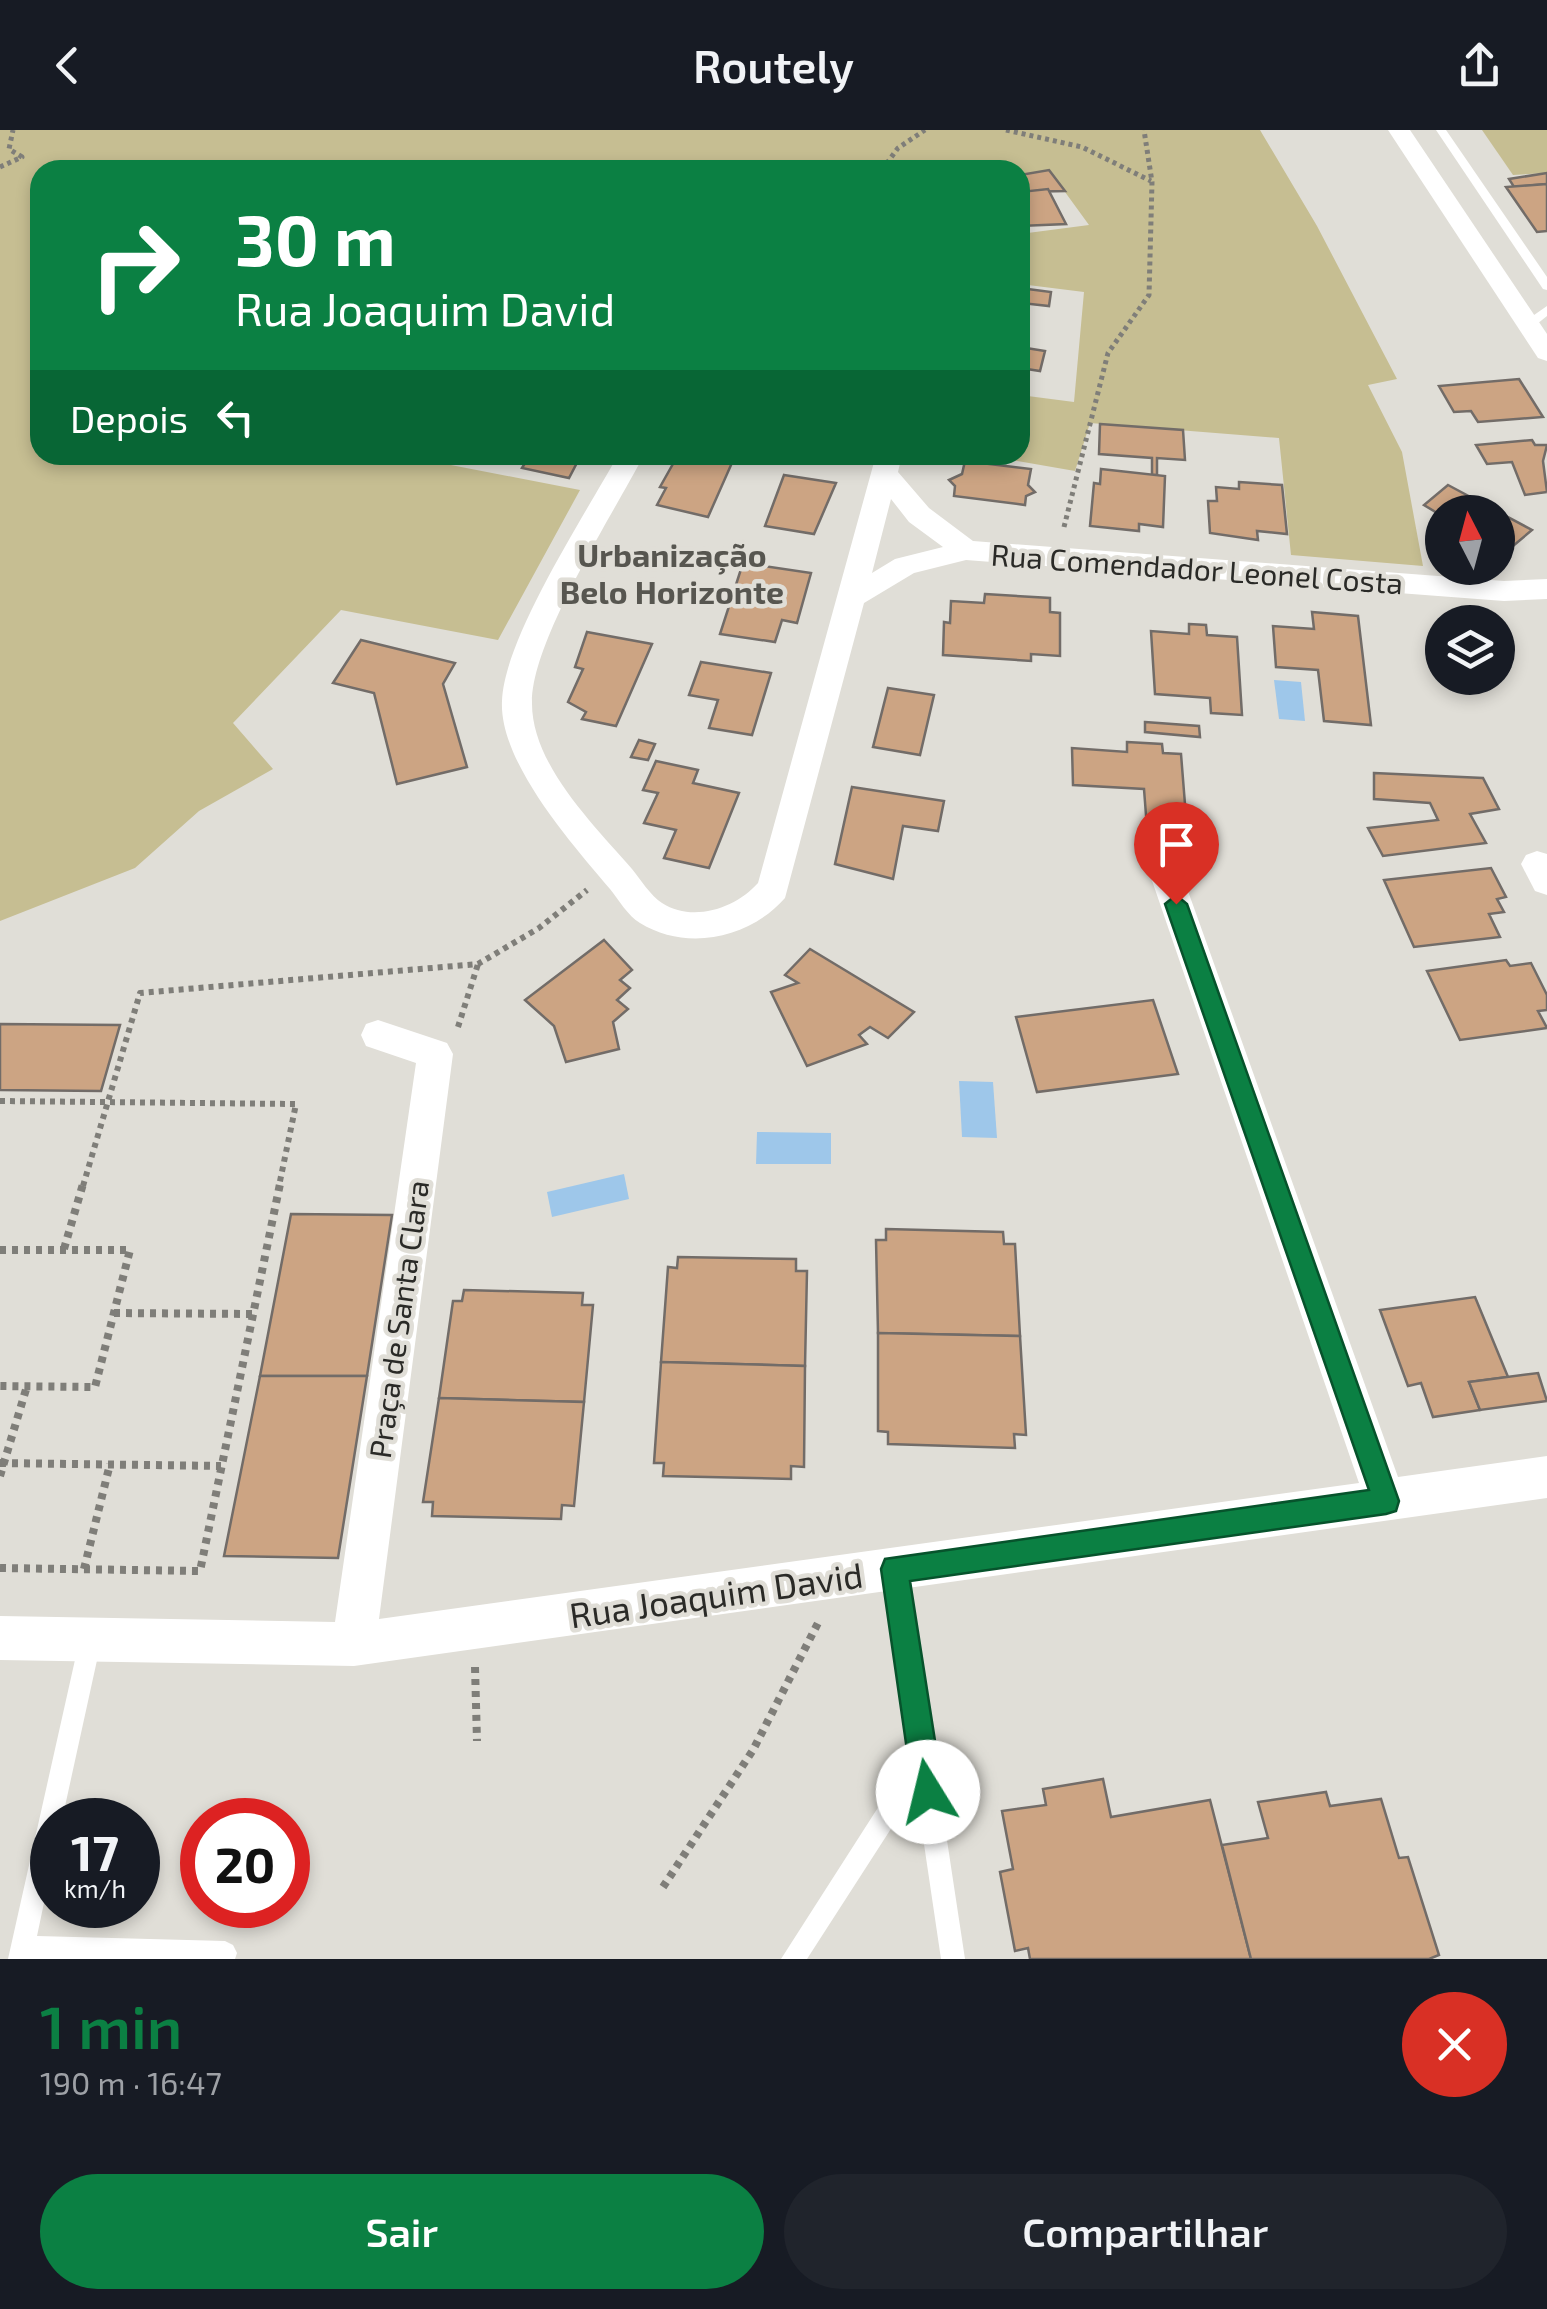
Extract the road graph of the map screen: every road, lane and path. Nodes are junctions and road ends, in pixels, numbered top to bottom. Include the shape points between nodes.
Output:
1 (13, 130) edge
2 (924, 130) edge
3 (1006, 130) edge
4 (1144, 130) edge
5 (1399, 130) edge
6 (1441, 130) edge
7 (889, 160) edge
8 (0, 166) edge
9 (1152, 182) junction
10 (1547, 286) edge
11 (1538, 317) edge
12 (1547, 353) edge
13 (626, 465) edge
14 (887, 465) edge
15 (888, 465) edge
16 (966, 550) junction
17 (1056, 558) junction
18 (1547, 589) edge
19 (850, 598) junction
20 (1163, 866) dead end
21 (613, 869) junction
22 (478, 964) junction
23 (378, 1035) dead end
24 (435, 1054) junction
25 (0, 1101) edge
26 (106, 1102) junction
27 (64, 1249) junction
28 (0, 1250) edge
29 (114, 1313) junction
30 (253, 1314) junction
31 (0, 1386) edge
32 (27, 1386) junction
33 (2, 1463) edge
34 (110, 1464) junction
35 (221, 1466) junction
36 (0, 1476) edge
37 (1547, 1477) edge
38 (1386, 1501) junction
39 (0, 1568) edge
40 (895, 1569) junction
41 (84, 1570) junction
42 (841, 1577) junction
43 (474, 1628) junction
44 (0, 1638) edge
45 (90, 1642) junction
46 (354, 1644) junction
47 (476, 1741) dead end
48 (923, 1759) junction
49 (662, 1887) dead end
50 (225, 1953) dead end
51 (22, 1954) edge
52 (793, 1959) edge
53 (953, 1959) edge

1 - 8 path via 10,149 22,157
2 - 7 path
3 - 9 path via 1087,146
4 - 9 path
5 - 11 street
6 - 10 lane
9 - 17 path via 1149,295 1108,352
11 - 12 street
13 - 21 street, Rua Comendador Leonel Costa via 524,654 518,686 518,722 534,759
14 - 19 street, Rua Comendador Leonel Costa
15 - 16 street, Rua Comendador Leonel Costa via 919,514
16 - 17 street, Rua Comendador Leonel Costa
16 - 19 street, Rua Comendador Leonel Costa via 905,566
17 - 18 street, Rua Comendador Leonel Costa
19 - 21 street, Rua Comendador Leonel Costa via 773,889 758,909 704,925 675,922 650,913
20 - 38 street
21 - 22 path via 539,928
22 - 24 path via 454,1036
22 - 26 path via 140,993
23 - 24 street
24 - 46 street, Praça de Santa Clara
25 - 26 path
26 - 27 path
26 - 30 path via 296,1104
27 - 28 path
27 - 29 path via 130,1250
29 - 30 path
29 - 32 path via 96,1387
30 - 35 path
31 - 32 path
32 - 33 path
33 - 34 path
33 - 36 path
34 - 35 path
34 - 41 path
35 - 41 path via 200,1571
37 - 38 street, Rua Joaquim David
38 - 40 street, Rua Joaquim David
39 - 41 path
40 - 42 street, Rua Joaquim David
40 - 48 lane
42 - 43 street, Rua Joaquim David
42 - 49 path via 753,1750
43 - 46 street, Rua Joaquim David
43 - 47 path
44 - 45 street, Rua Joaquim David
45 - 46 street, Rua Joaquim David
45 - 51 lane
48 - 52 lane
48 - 53 lane
50 - 51 lane

